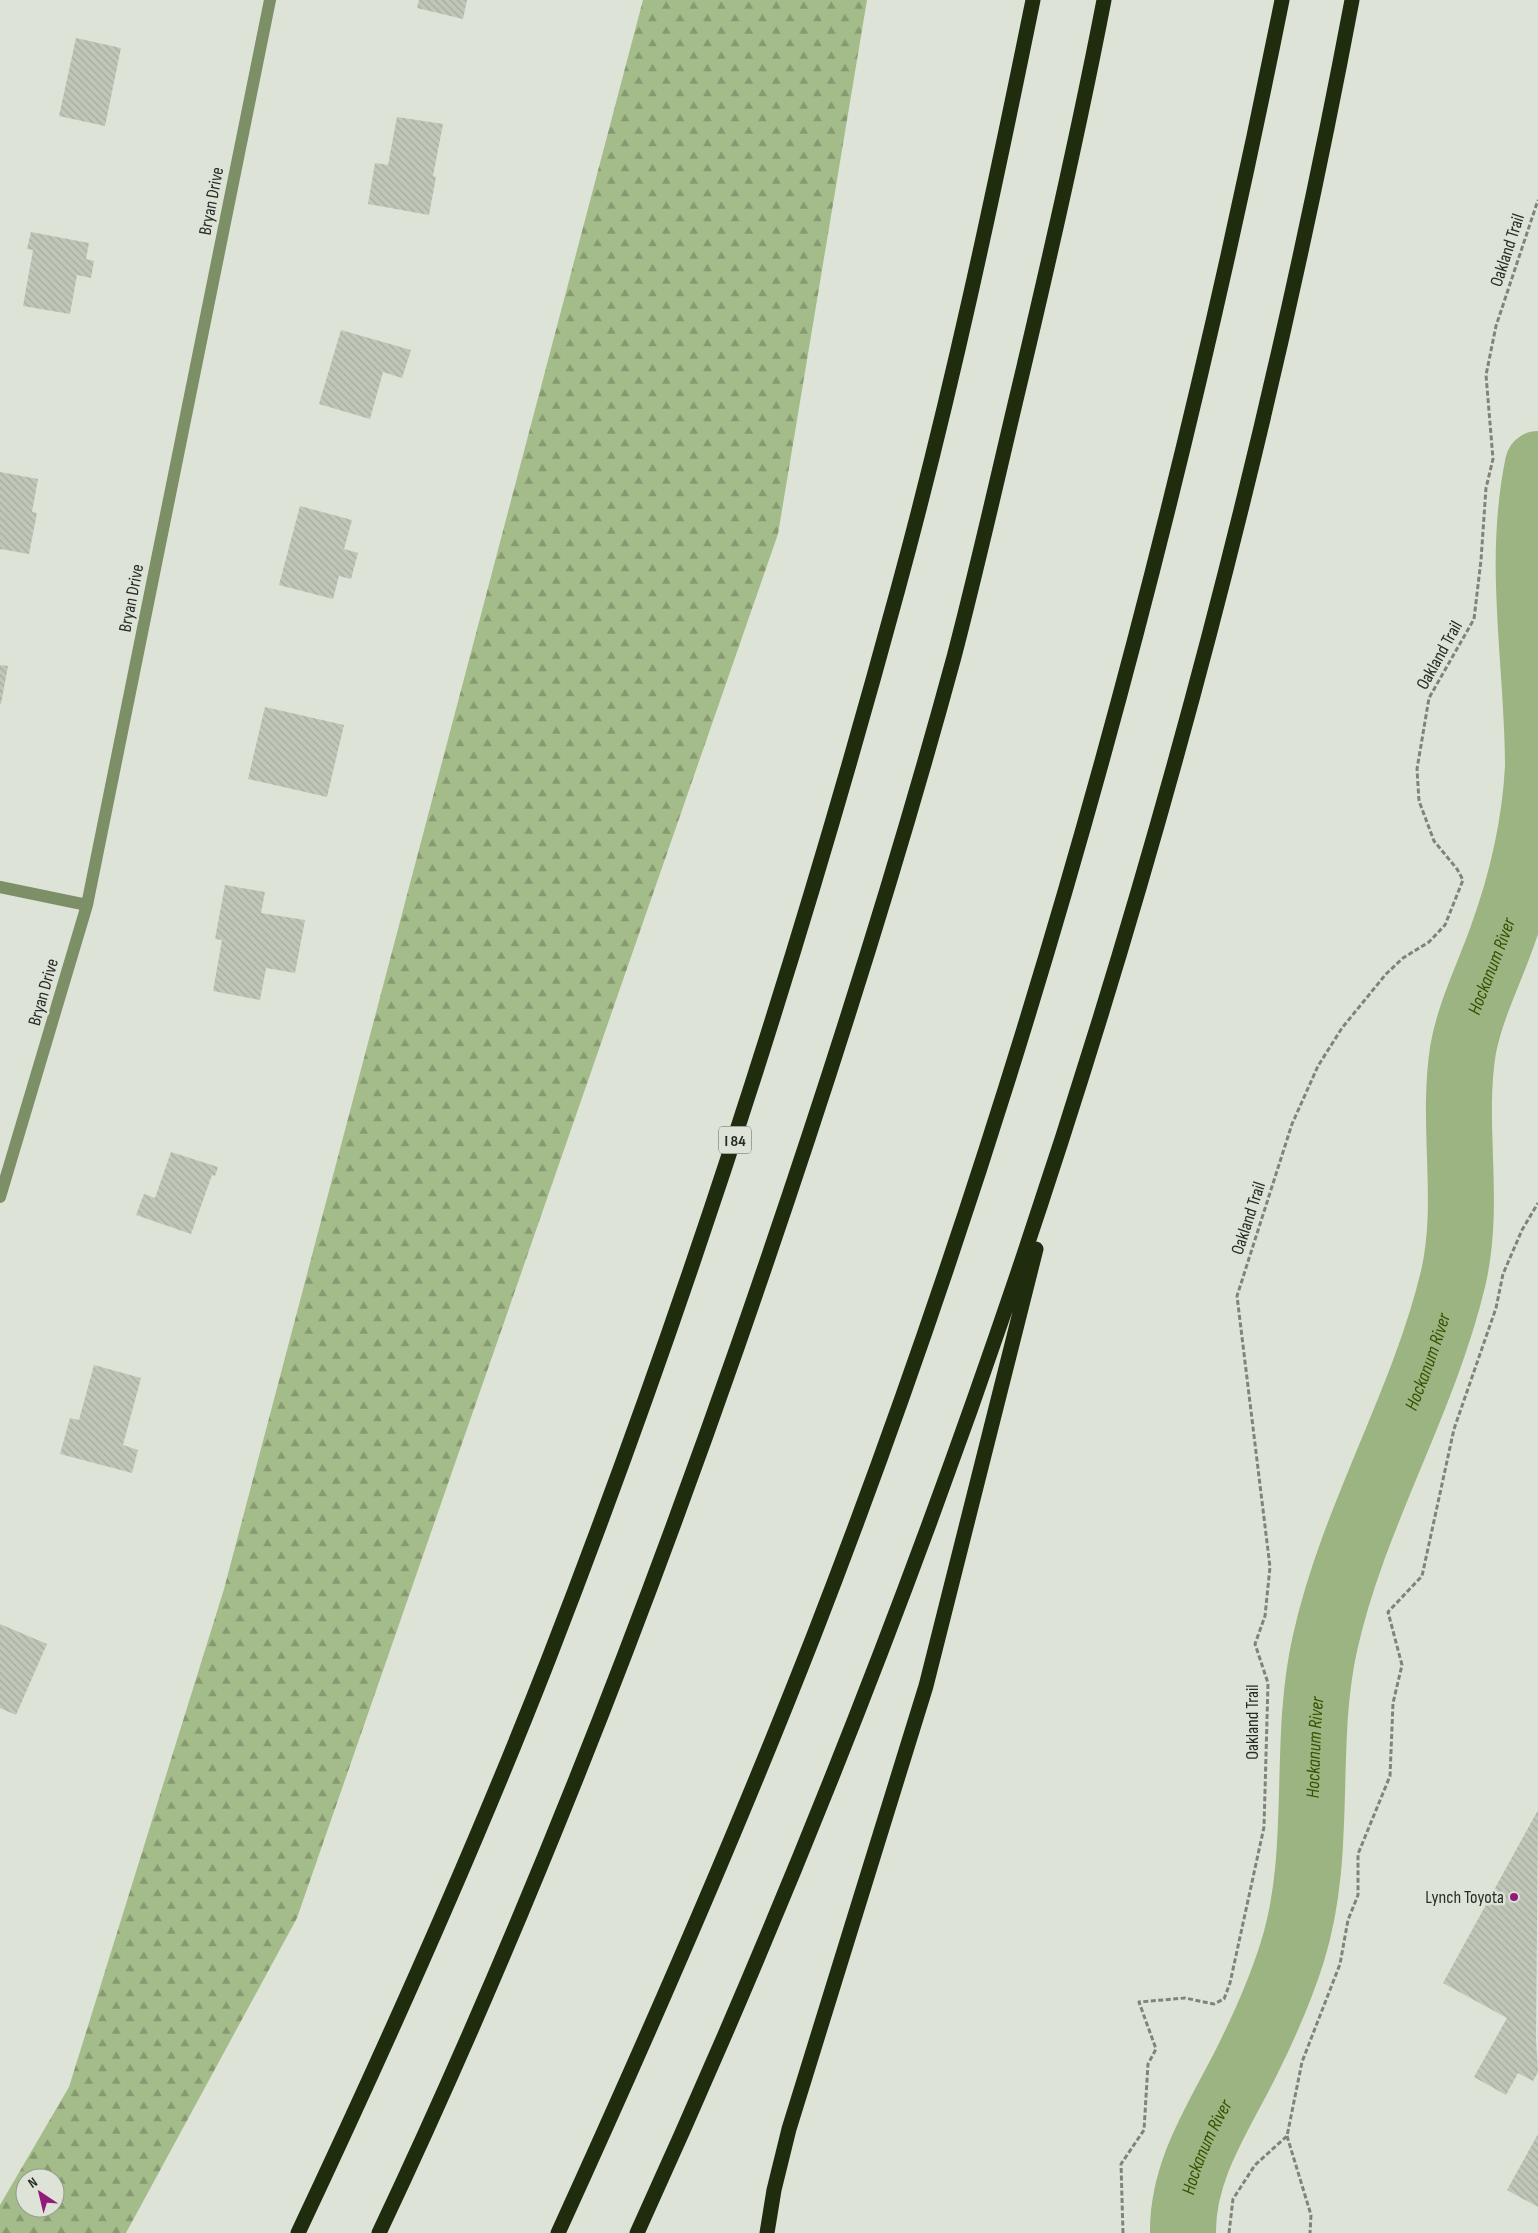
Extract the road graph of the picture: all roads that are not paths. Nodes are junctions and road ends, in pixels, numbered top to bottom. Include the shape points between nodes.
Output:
1 (270, 0) edge
2 (1033, 0) edge
3 (1104, 0) edge
4 (1282, 0) edge
5 (1352, 0) edge
6 (0, 887) edge
7 (87, 905) junction
8 (1069, 1121) junction
9 (0, 1197) edge
10 (298, 2233) edge
11 (379, 2233) edge
12 (558, 2233) edge
13 (637, 2233) edge
14 (767, 2233) edge

1 - 7 street, Bryan Drive
2 - 10 highway, I 84 via 969,300 899,585 816,879 735,1141 645,1402 501,1778 399,2013
3 - 11 highway via 1049,262 953,659 855,990 778,1230 697,1463 613,1687 483,2000
4 - 12 highway via 1221,288 1153,572 1121,695 1010,1075 903,1394 815,1631 709,1893
5 - 8 highway via 1286,320 1224,577 1154,837
6 - 7 street
7 - 9 street, Bryan Drive
8 - 13 highway via 987,1367 891,1628 770,1931
8 - 14 highway via 926,1686 789,2129

